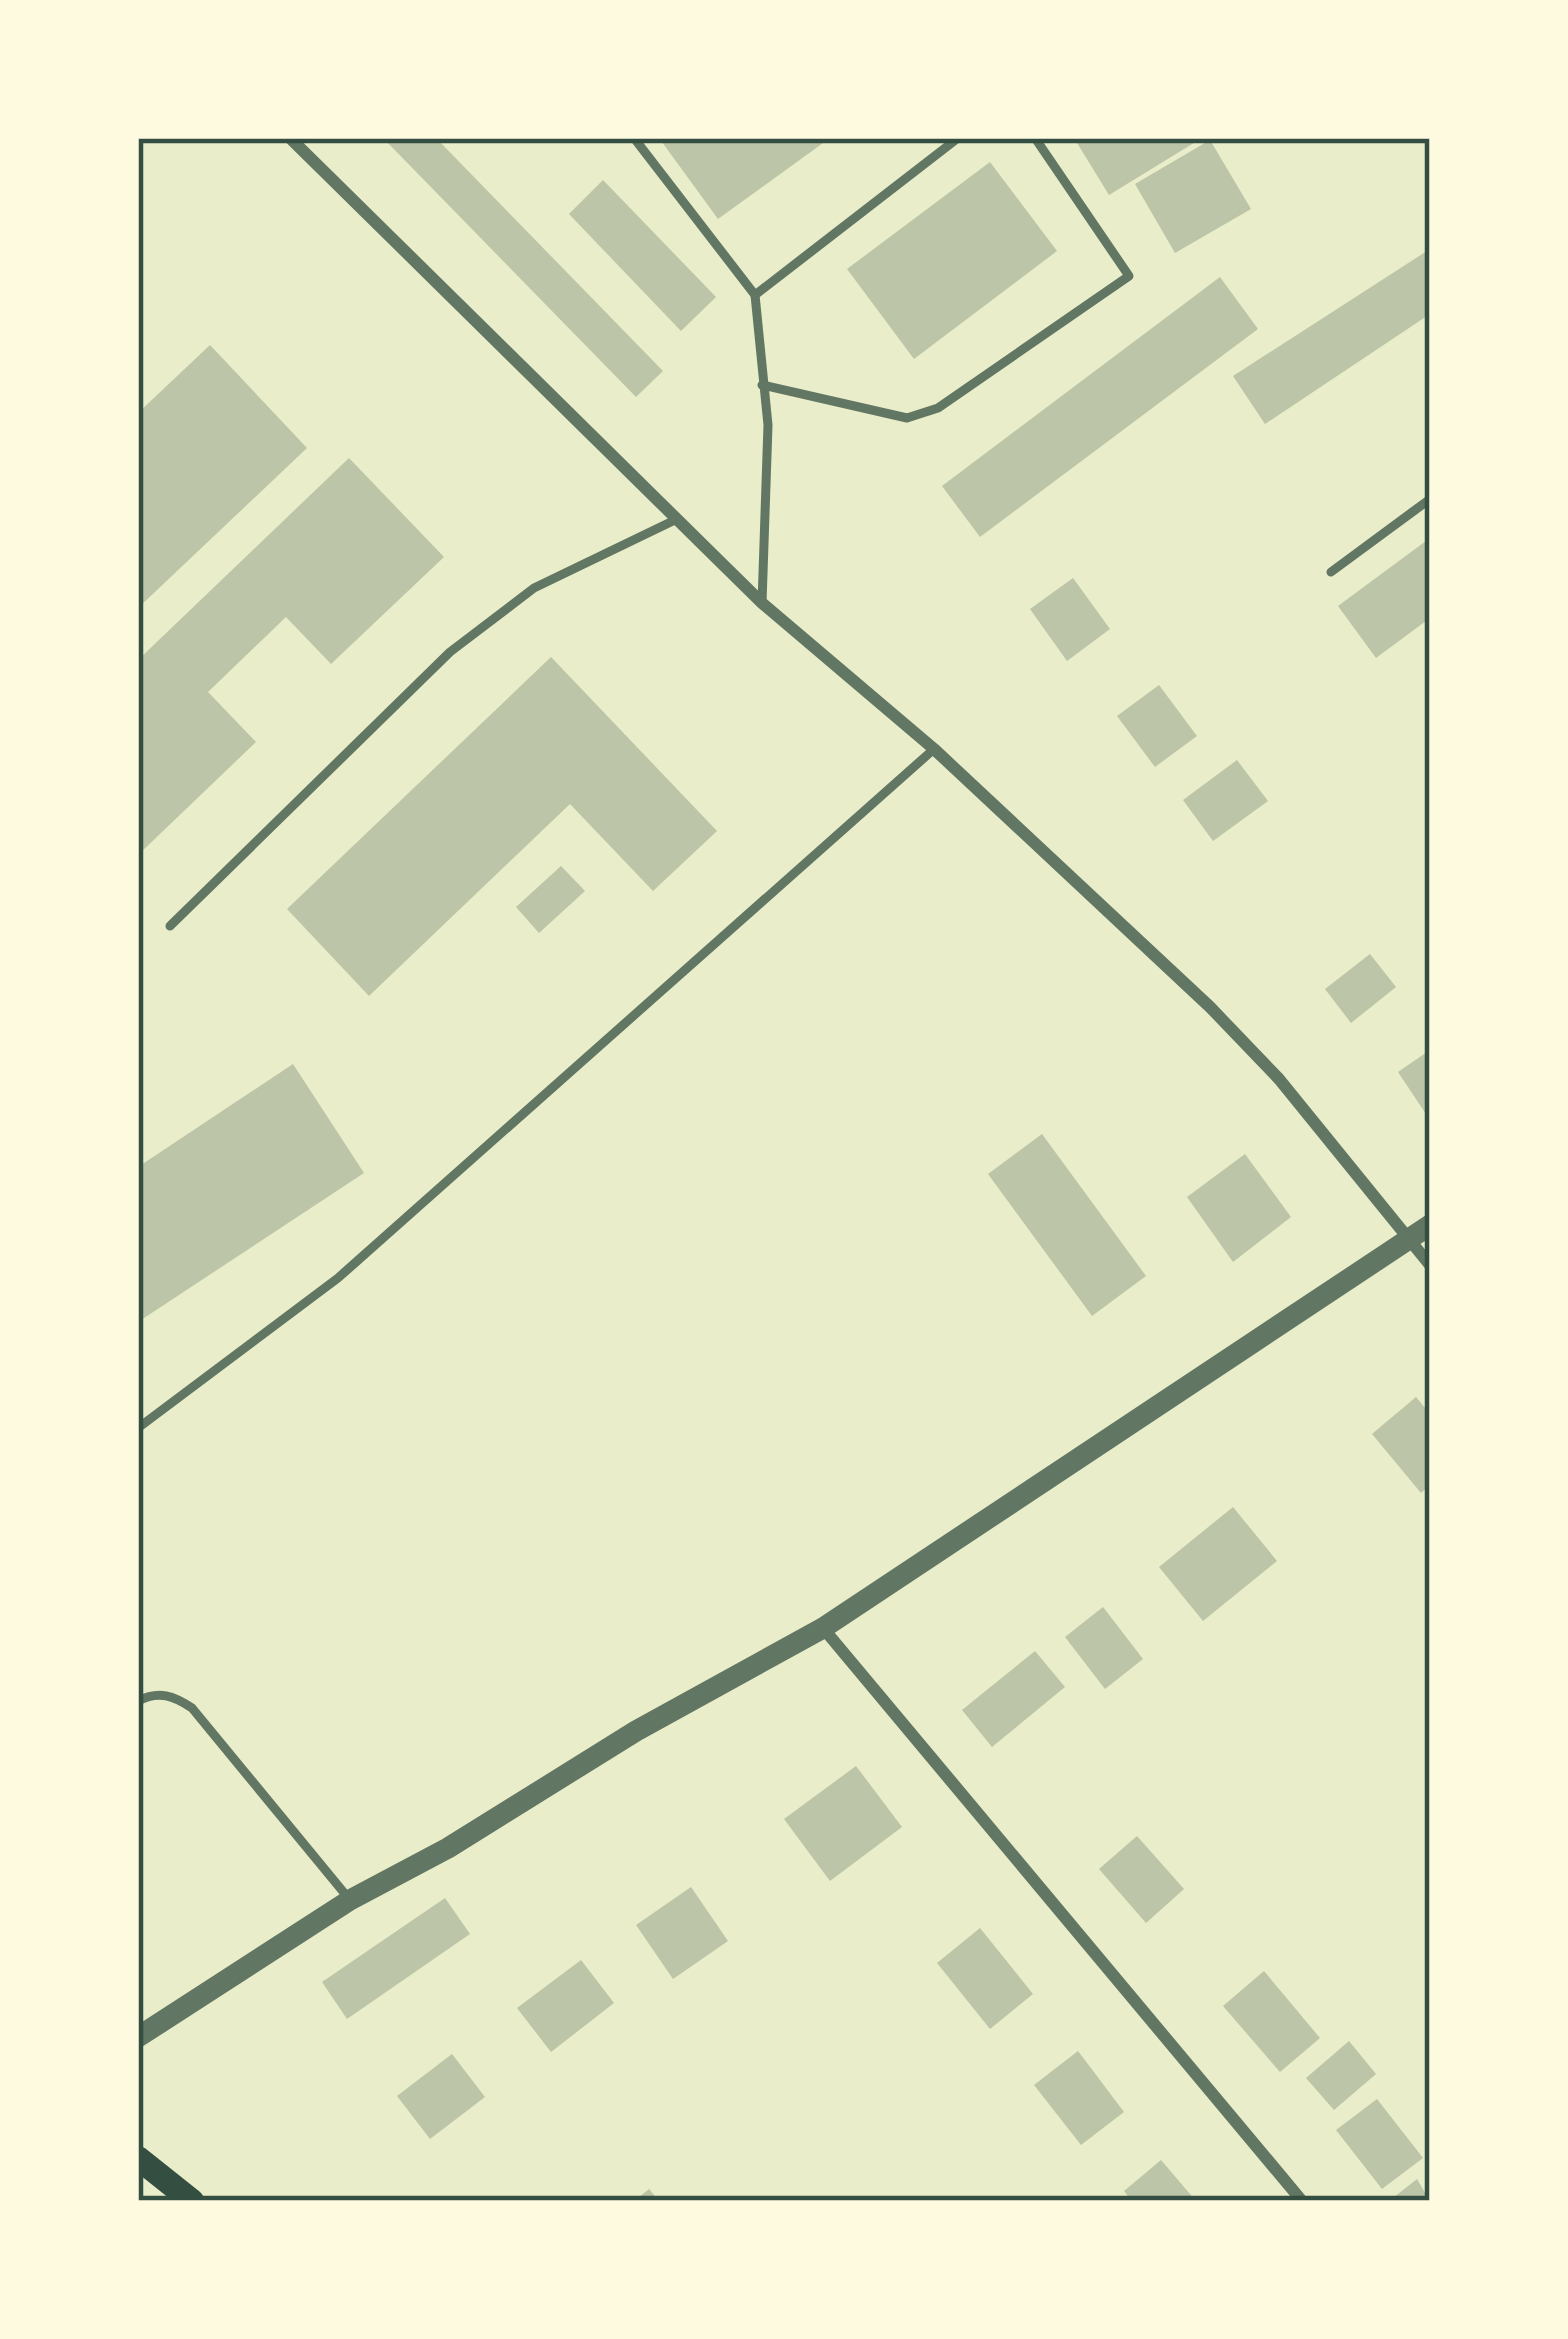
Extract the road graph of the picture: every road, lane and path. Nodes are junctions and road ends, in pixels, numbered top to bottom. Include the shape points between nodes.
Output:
1 (290, 138) edge
2 (634, 138) edge
3 (958, 138) edge
4 (1035, 138) edge
5 (755, 295) junction
6 (762, 385) junction
7 (1430, 499) edge
8 (677, 519) junction
9 (1331, 572) dead end
10 (762, 603) junction
11 (934, 749) junction
12 (170, 926) dead end
13 (1430, 1226) edge
14 (1408, 1240) junction
15 (1430, 1265) edge
16 (138, 1429) edge
17 (823, 1628) junction
18 (138, 1701) edge
19 (350, 1900) junction
20 (138, 2037) edge
21 (138, 2158) edge
22 (192, 2201) edge
23 (1302, 2201) edge

1 - 8 street
2 - 5 lane
3 - 5 lane
4 - 6 lane via 1130,276 938,408 907,418
5 - 6 lane
6 - 10 lane
7 - 9 lane
8 - 10 street
8 - 12 lane via 534,588 450,652
10 - 11 street
11 - 14 street via 1224,1022
11 - 16 lane via 338,1278
13 - 14 street
14 - 15 street
14 - 17 street
17 - 19 street
17 - 23 street
18 - 19 lane via 173,1696 192,1708
19 - 20 street
21 - 22 main road

